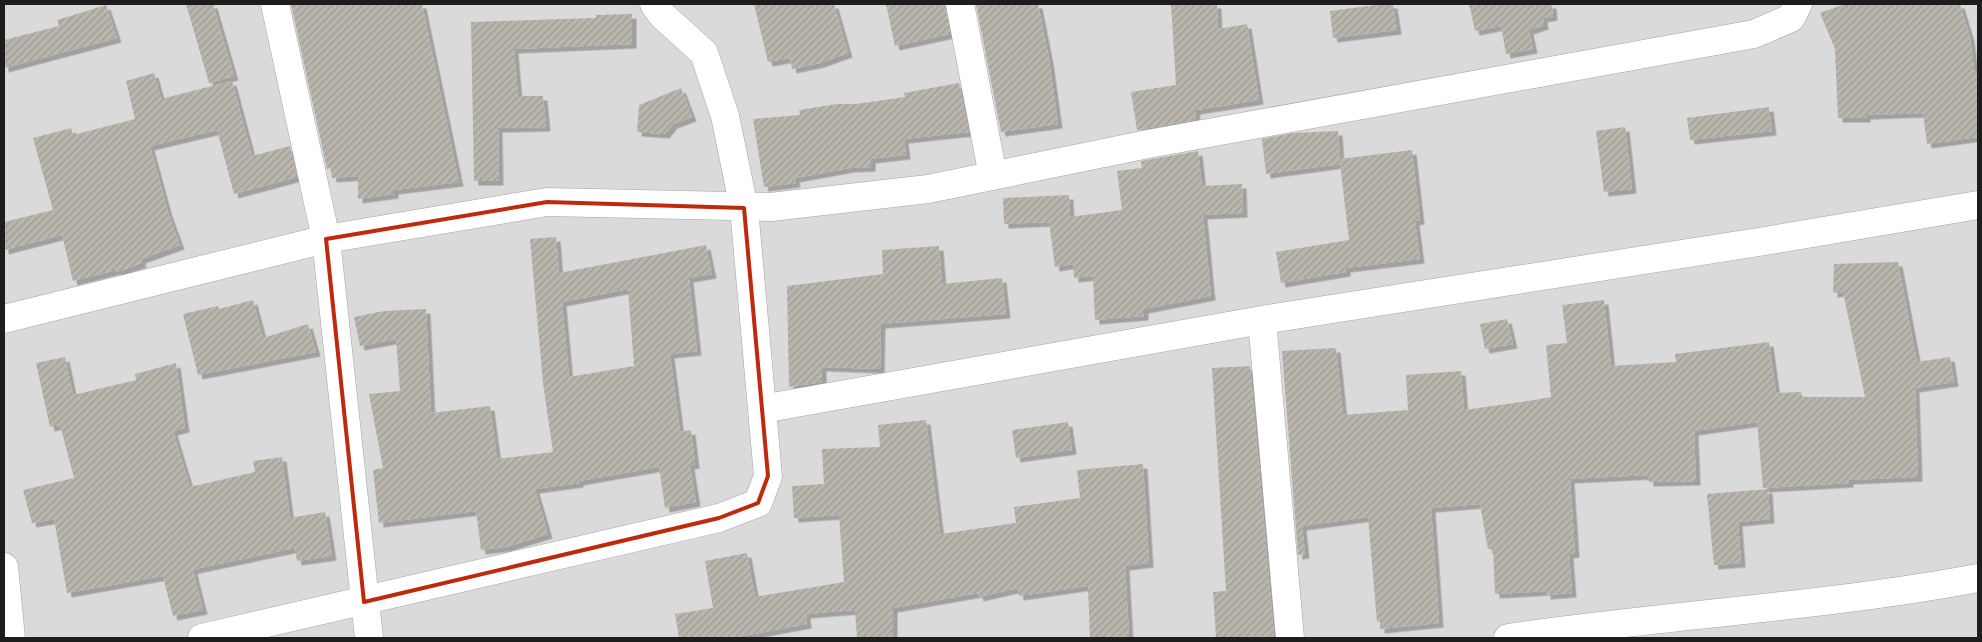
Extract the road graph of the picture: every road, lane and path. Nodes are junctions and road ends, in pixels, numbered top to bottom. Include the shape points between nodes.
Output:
1 (275, 4) edge
2 (654, 4) edge
3 (960, 4) edge
4 (1798, 4) edge
5 (992, 176) junction
6 (1978, 205) edge
7 (744, 208) junction
8 (326, 240) junction
9 (4, 319) edge
10 (1262, 320) junction
11 (762, 409) junction
12 (4, 567) edge
13 (1978, 578) edge
14 (364, 602) junction
15 (11, 638) edge
16 (202, 638) edge
17 (369, 638) edge
18 (1290, 638) edge
19 (1508, 638) edge

1 - 8 street
2 - 7 street via 704,53 725,116
3 - 5 street
4 - 5 street via 1791,18 1754,34 1148,144
5 - 7 street via 928,189
6 - 10 street
7 - 8 street via 547,202
7 - 11 street
8 - 9 street
8 - 14 street
10 - 11 street
10 - 18 street
11 - 14 street via 768,476 758,504 719,518
12 - 15 street
13 - 19 street via 1901,592
14 - 16 street
14 - 17 street

